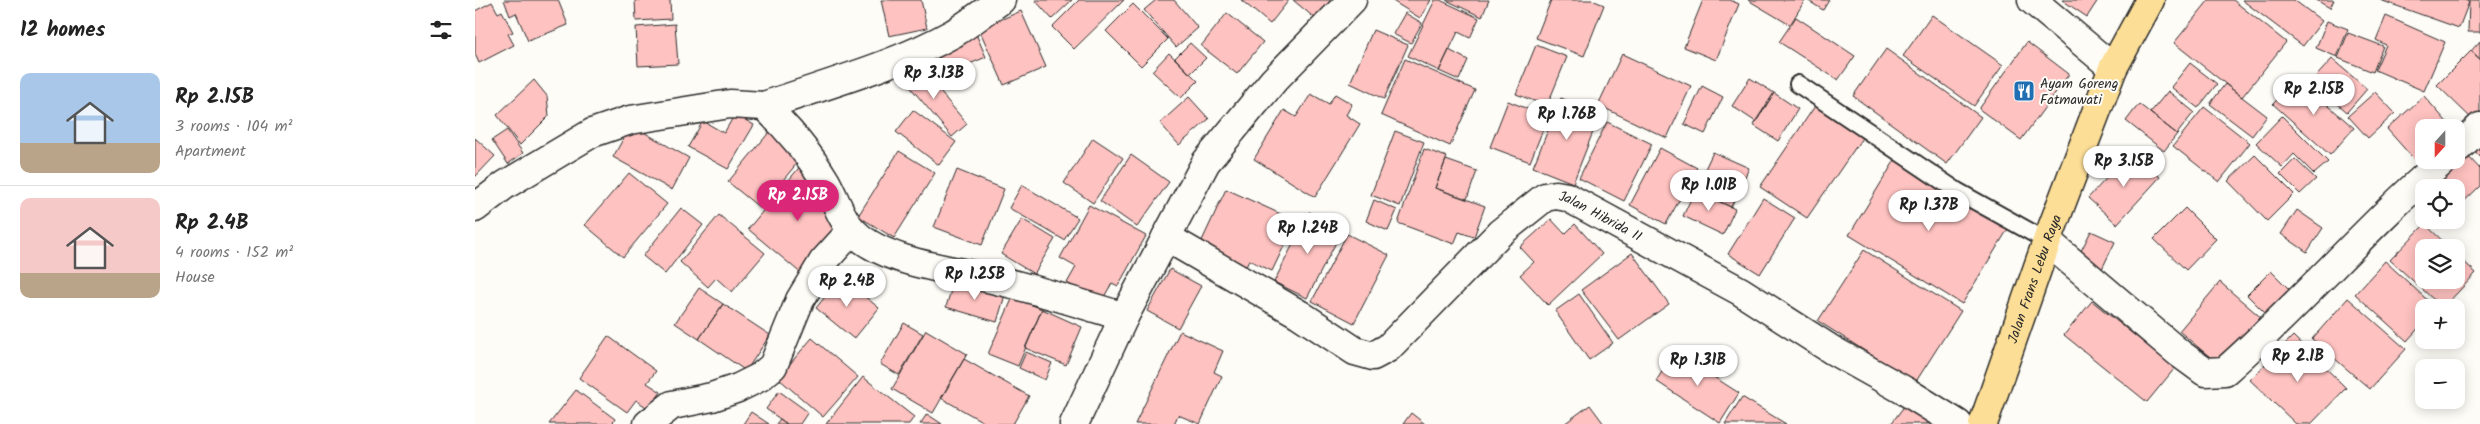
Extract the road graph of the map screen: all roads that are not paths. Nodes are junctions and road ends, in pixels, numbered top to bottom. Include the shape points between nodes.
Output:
1 (1001, 0) edge
2 (1352, 0) edge
3 (2032, 0) edge
4 (2150, 0) edge
5 (2113, 68) junction
6 (1798, 84) dead end
7 (764, 106) junction
8 (2480, 127) edge
9 (2465, 141) edge
10 (2433, 169) edge
11 (475, 208) edge
12 (852, 230) junction
13 (1166, 237) junction
14 (2047, 241) junction
15 (1124, 317) junction
16 (648, 424) edge
17 (1074, 424) edge
18 (1958, 424) edge
19 (1983, 424) edge

1 - 7 street via 954,32 912,52
2 - 13 street via 1274,80 1206,162
3 - 5 street
4 - 5 main road, Jalan Frans Lebu Raya
5 - 14 main road, Jalan Frans Lebu Raya
6 - 14 lane via 1957,191
7 - 11 street via 730,104 630,120 592,133 505,185
7 - 12 street via 788,129 825,181
8 - 9 street
10 - 14 street via 2225,371 2205,372
12 - 15 street via 881,251 935,268 1048,293
12 - 16 street via 823,262 800,300 773,366 738,388 672,405
13 - 15 street
13 - 18 street, Jalan Hibrida II via 1299,314 1355,351 1373,356 1388,348 1500,233 1545,197 1567,197 1740,291
14 - 19 main road, Jalan Frans Lebu Raya
15 - 17 street

